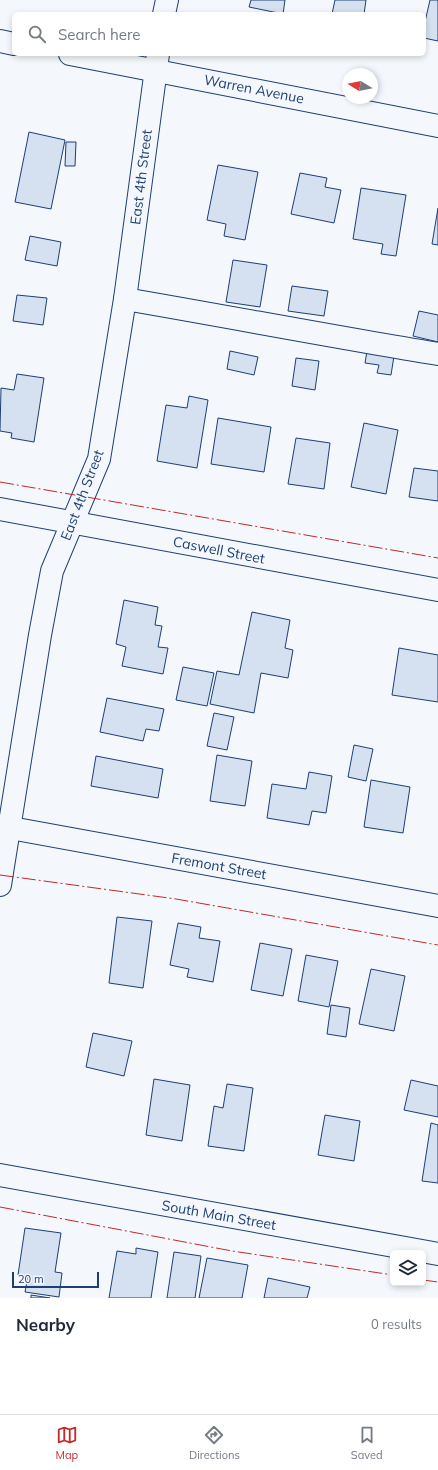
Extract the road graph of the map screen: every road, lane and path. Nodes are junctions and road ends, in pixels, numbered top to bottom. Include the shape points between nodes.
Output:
1 (167, 0) edge
2 (164, 12) edge
3 (0, 41) edge
4 (12, 44) edge
5 (92, 56) edge
6 (156, 62) edge
7 (438, 126) edge
8 (125, 299) junction
9 (438, 354) edge
10 (0, 509) edge
11 (72, 522) junction
12 (438, 590) edge
13 (5, 826) edge
14 (0, 885) edge
15 (438, 906) edge
16 (0, 1175) edge
17 (438, 1254) edge

1 - 2 street
3 - 4 street
5 - 6 street, Warren Avenue
6 - 7 street, Warren Avenue
6 - 8 street, East 4th Street
8 - 9 street
8 - 11 street, East 4th Street via 99,459
10 - 11 street, Caswell Street
11 - 12 street, Caswell Street
11 - 13 street, East 4th Street via 52,571
13 - 14 street, East 4th Street
13 - 15 street, Fremont Street
16 - 17 street, South Main Street

